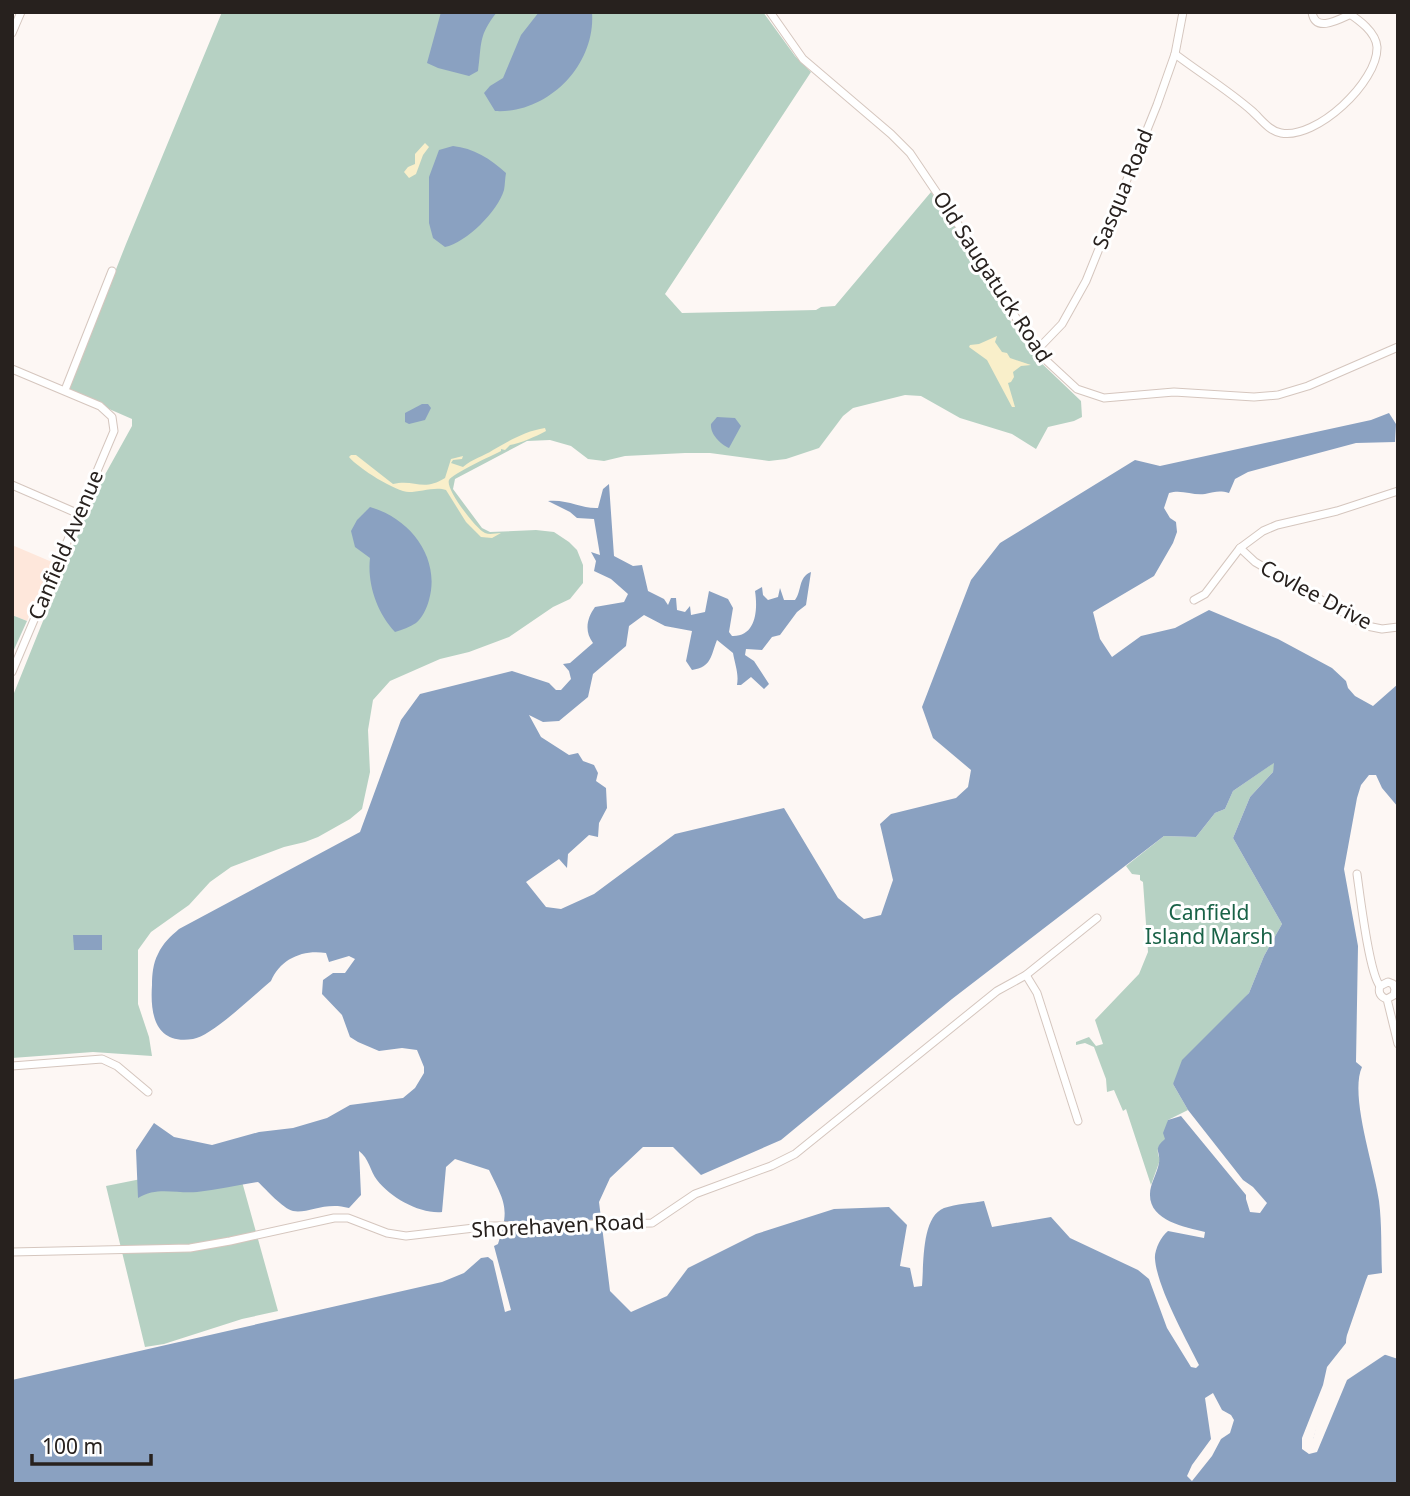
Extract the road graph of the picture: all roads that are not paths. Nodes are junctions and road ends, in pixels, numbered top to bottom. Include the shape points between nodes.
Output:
1 (21, 12) edge
2 (770, 12) edge
3 (1183, 12) edge
4 (1312, 12) edge
5 (1349, 13) edge
6 (12, 33) edge
7 (1175, 54) junction
8 (112, 271) dead end
9 (1398, 347) edge
10 (1036, 351) junction
11 (12, 369) edge
12 (65, 390) junction
13 (12, 485) edge
14 (1398, 491) edge
15 (79, 514) junction
16 (1240, 548) junction
17 (1194, 600) dead end
18 (1398, 627) edge
19 (12, 673) edge
20 (1357, 874) dead end
21 (1097, 918) dead end
22 (1026, 975) junction
23 (1380, 986) junction
24 (1387, 999) junction
25 (1398, 1044) edge
26 (12, 1066) edge
27 (148, 1092) dead end
28 (1078, 1121) dead end
29 (12, 1252) edge

1 - 6 street
2 - 10 street, Old Saugatuck Road via 803,59 910,153
3 - 7 street, Sasqua Road
4 - 5 street via 1312,18 1324,25
5 - 7 street via 1371,32 1377,46 1375,63 1350,99 1306,131 1279,133 1270,128
7 - 10 street, Sasqua Road via 1086,281 1062,324
8 - 12 street
9 - 10 street, Old Saugatuck Road via 1300,389 1254,397 1174,392 1104,398 1069,384
11 - 12 street
12 - 15 street, Canfield Avenue via 100,406 112,418 114,431
13 - 15 street
14 - 16 street via 1278,525
15 - 19 street, Canfield Avenue
16 - 17 street via 1205,594
16 - 18 street, Covlee Drive via 1255,562 1367,626
20 - 23 street
21 - 22 street, Shorehaven Road
22 - 28 street via 1037,993
22 - 29 street, Shorehaven Road via 997,991 795,1154 695,1194 656,1222 491,1226 401,1236 334,1217 190,1248
23 - 24 street via 1380,994
23 - 24 street via 1388,982 1395,986 1394,995
24 - 25 street
26 - 27 street via 102,1059

